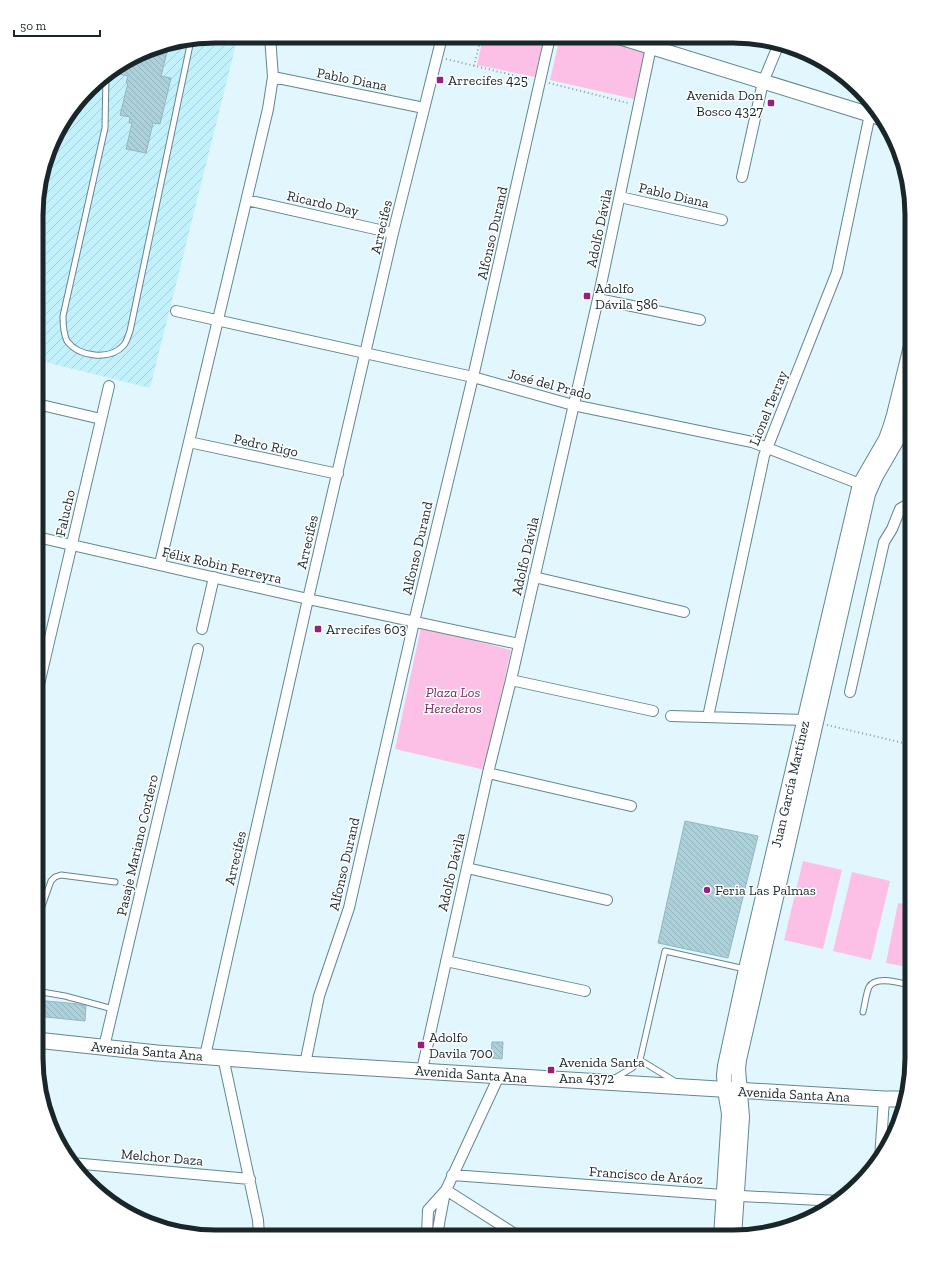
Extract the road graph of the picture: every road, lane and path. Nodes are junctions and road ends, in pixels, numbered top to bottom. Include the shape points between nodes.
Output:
1 (271, 43) edge
2 (440, 43) edge
3 (479, 43) edge
4 (549, 43) edge
5 (641, 43) edge
6 (191, 44) edge
7 (651, 47) junction
8 (777, 49) edge
9 (437, 57) junction
10 (474, 66) junction
11 (273, 77) junction
12 (541, 81) junction
13 (106, 82) edge
14 (764, 82) junction
15 (639, 106) junction
16 (424, 108) junction
17 (872, 115) edge
18 (875, 119) edge
19 (742, 178) dead end
20 (620, 197) junction
21 (247, 200) junction
22 (722, 220) dead end
23 (394, 233) junction
24 (598, 299) junction
25 (176, 311) dead end
26 (700, 320) dead end
27 (218, 321) junction
28 (366, 354) junction
29 (905, 369) edge
30 (473, 377) junction
31 (109, 386) dead end
32 (43, 405) edge
33 (573, 405) junction
34 (905, 414) edge
35 (101, 419) junction
36 (189, 442) junction
37 (767, 448) junction
38 (338, 474) junction
39 (865, 485) junction
40 (905, 506) edge
41 (43, 538) edge
42 (72, 544) junction
43 (160, 564) junction
44 (214, 577) junction
45 (534, 577) junction
46 (308, 599) junction
47 (684, 612) dead end
48 (414, 622) junction
49 (202, 628) dead end
50 (519, 644) junction
51 (198, 649) dead end
52 (43, 668) edge
53 (511, 680) junction
54 (850, 692) dead end
55 (653, 711) dead end
56 (671, 716) dead end
57 (708, 717) junction
58 (810, 721) junction
59 (905, 743) edge
60 (488, 774) junction
61 (631, 806) dead end
62 (466, 868) junction
63 (115, 882) dead end
64 (607, 900) dead end
65 (43, 903) edge
66 (446, 961) junction
67 (746, 969) junction
68 (905, 984) edge
69 (585, 991) dead end
70 (43, 992) edge
71 (113, 1009) junction
72 (863, 1012) dead end
73 (43, 1041) edge
74 (104, 1047) junction
75 (205, 1056) junction
76 (223, 1057) junction
77 (640, 1060) junction
78 (305, 1064) junction
79 (422, 1070) junction
80 (499, 1076) junction
81 (600, 1082) junction
82 (687, 1088) junction
83 (725, 1090) junction
84 (740, 1091) junction
85 (884, 1099) junction
86 (900, 1099) edge
87 (881, 1146) edge
88 (79, 1163) edge
89 (452, 1176) junction
90 (250, 1179) junction
91 (446, 1190) junction
92 (730, 1195) junction
93 (829, 1200) edge
94 (259, 1230) edge
95 (427, 1230) edge
96 (438, 1230) edge
97 (509, 1230) edge
98 (722, 1230) edge
99 (733, 1230) edge

1 - 11 street
2 - 9 street, Arrecifes
3 - 10 path
4 - 12 street, Alfonso Durand
5 - 7 main road
6 - 13 lane via 130,331 124,345 117,351 92,355 78,351 67,341 63,324 105,128
7 - 14 main road
7 - 15 street, Adolfo Dávila
8 - 14 street
9 - 10 path
9 - 16 street, Arrecifes
10 - 12 path
11 - 16 street, Pablo Diana
11 - 21 street
12 - 15 path
12 - 30 street, Alfonso Durand
14 - 17 main road
14 - 19 street
15 - 20 street, Adolfo Dávila
16 - 23 street, Arrecifes
18 - 37 street, Lionel Terray via 837,272
20 - 22 street, Pablo Diana
20 - 24 street, Adolfo Dávila
21 - 23 street, Ricardo Day
21 - 27 street
23 - 28 street, Arrecifes
24 - 26 street
24 - 33 street, Adolfo Dávila
25 - 27 street, José del Prado
27 - 28 street, José del Prado
27 - 36 street
28 - 30 street, José del Prado
28 - 38 street, Arrecifes
29 - 39 main road, Juan García Martínez via 890,428
30 - 33 street, José del Prado
30 - 48 street, Alfonso Durand
31 - 35 street, Falucho
32 - 35 street
33 - 37 street, José del Prado via 752,442
33 - 45 street, Adolfo Dávila
34 - 39 main road, Juan García Martínez via 898,438
35 - 42 street, Falucho
36 - 38 street, Pedro Rigo
36 - 43 street
37 - 39 street, José del Prado
37 - 57 street, Lionel Terray
38 - 46 street, Arrecifes
39 - 58 main road, Juan García Martínez
40 - 54 street via 900,509 884,542
41 - 42 street, Félix Robin Ferreyra
42 - 43 street, Félix Robin Ferreyra
42 - 52 street, Falucho
43 - 44 street, Félix Robin Ferreyra
44 - 46 street, Félix Robin Ferreyra
44 - 49 street
45 - 47 street
45 - 50 street, Adolfo Dávila
46 - 48 street, Félix Robin Ferreyra
46 - 75 street, Arrecifes
48 - 50 street, Félix Robin Ferreyra
48 - 78 street, Alfonso Durand via 349,908 320,996
50 - 53 street, Adolfo Dávila
51 - 71 street, Pasaje Mariano Cordero
53 - 55 street
53 - 60 street, Adolfo Dávila
56 - 57 street
57 - 58 street
58 - 59 path
58 - 67 main road, Juan García Martínez
58 - 84 main road, Juan García Martínez via 739,1060
60 - 61 street
60 - 62 street, Adolfo Dávila
62 - 64 street
62 - 66 street, Adolfo Dávila
63 - 65 lane via 60,875 51,881
66 - 69 street
66 - 79 street, Adolfo Dávila
67 - 77 lane via 665,951
67 - 83 main road, Juan García Martínez via 725,1066
68 - 72 lane via 892,981 873,983 869,987
70 - 71 lane
71 - 74 street, Pasaje Mariano Cordero
73 - 74 main road, Avenida Santa Ana
74 - 75 main road, Avenida Santa Ana
75 - 76 main road, Avenida Santa Ana
76 - 78 main road, Avenida Santa Ana
76 - 90 street
77 - 81 lane via 624,1074
77 - 82 lane
78 - 79 main road, Avenida Santa Ana
79 - 80 main road, Avenida Santa Ana
80 - 81 main road, Avenida Santa Ana
80 - 89 street
81 - 82 main road, Avenida Santa Ana
82 - 83 main road, Avenida Santa Ana
83 - 84 main road, Avenida Santa Ana
83 - 92 main road, Juan García Martínez via 729,1114
84 - 85 main road, Avenida Santa Ana
84 - 92 main road, Juan García Martínez via 742,1117
85 - 86 main road, Avenida Santa Ana
85 - 87 street
88 - 90 street, Melchor Daza
89 - 91 street
89 - 92 street, Francisco de Aráoz
90 - 94 street
91 - 95 street via 428,1210
91 - 96 street
91 - 97 street
92 - 93 street, Francisco de Aráoz
92 - 98 main road, Juan García Martínez
92 - 99 main road, Juan García Martínez

